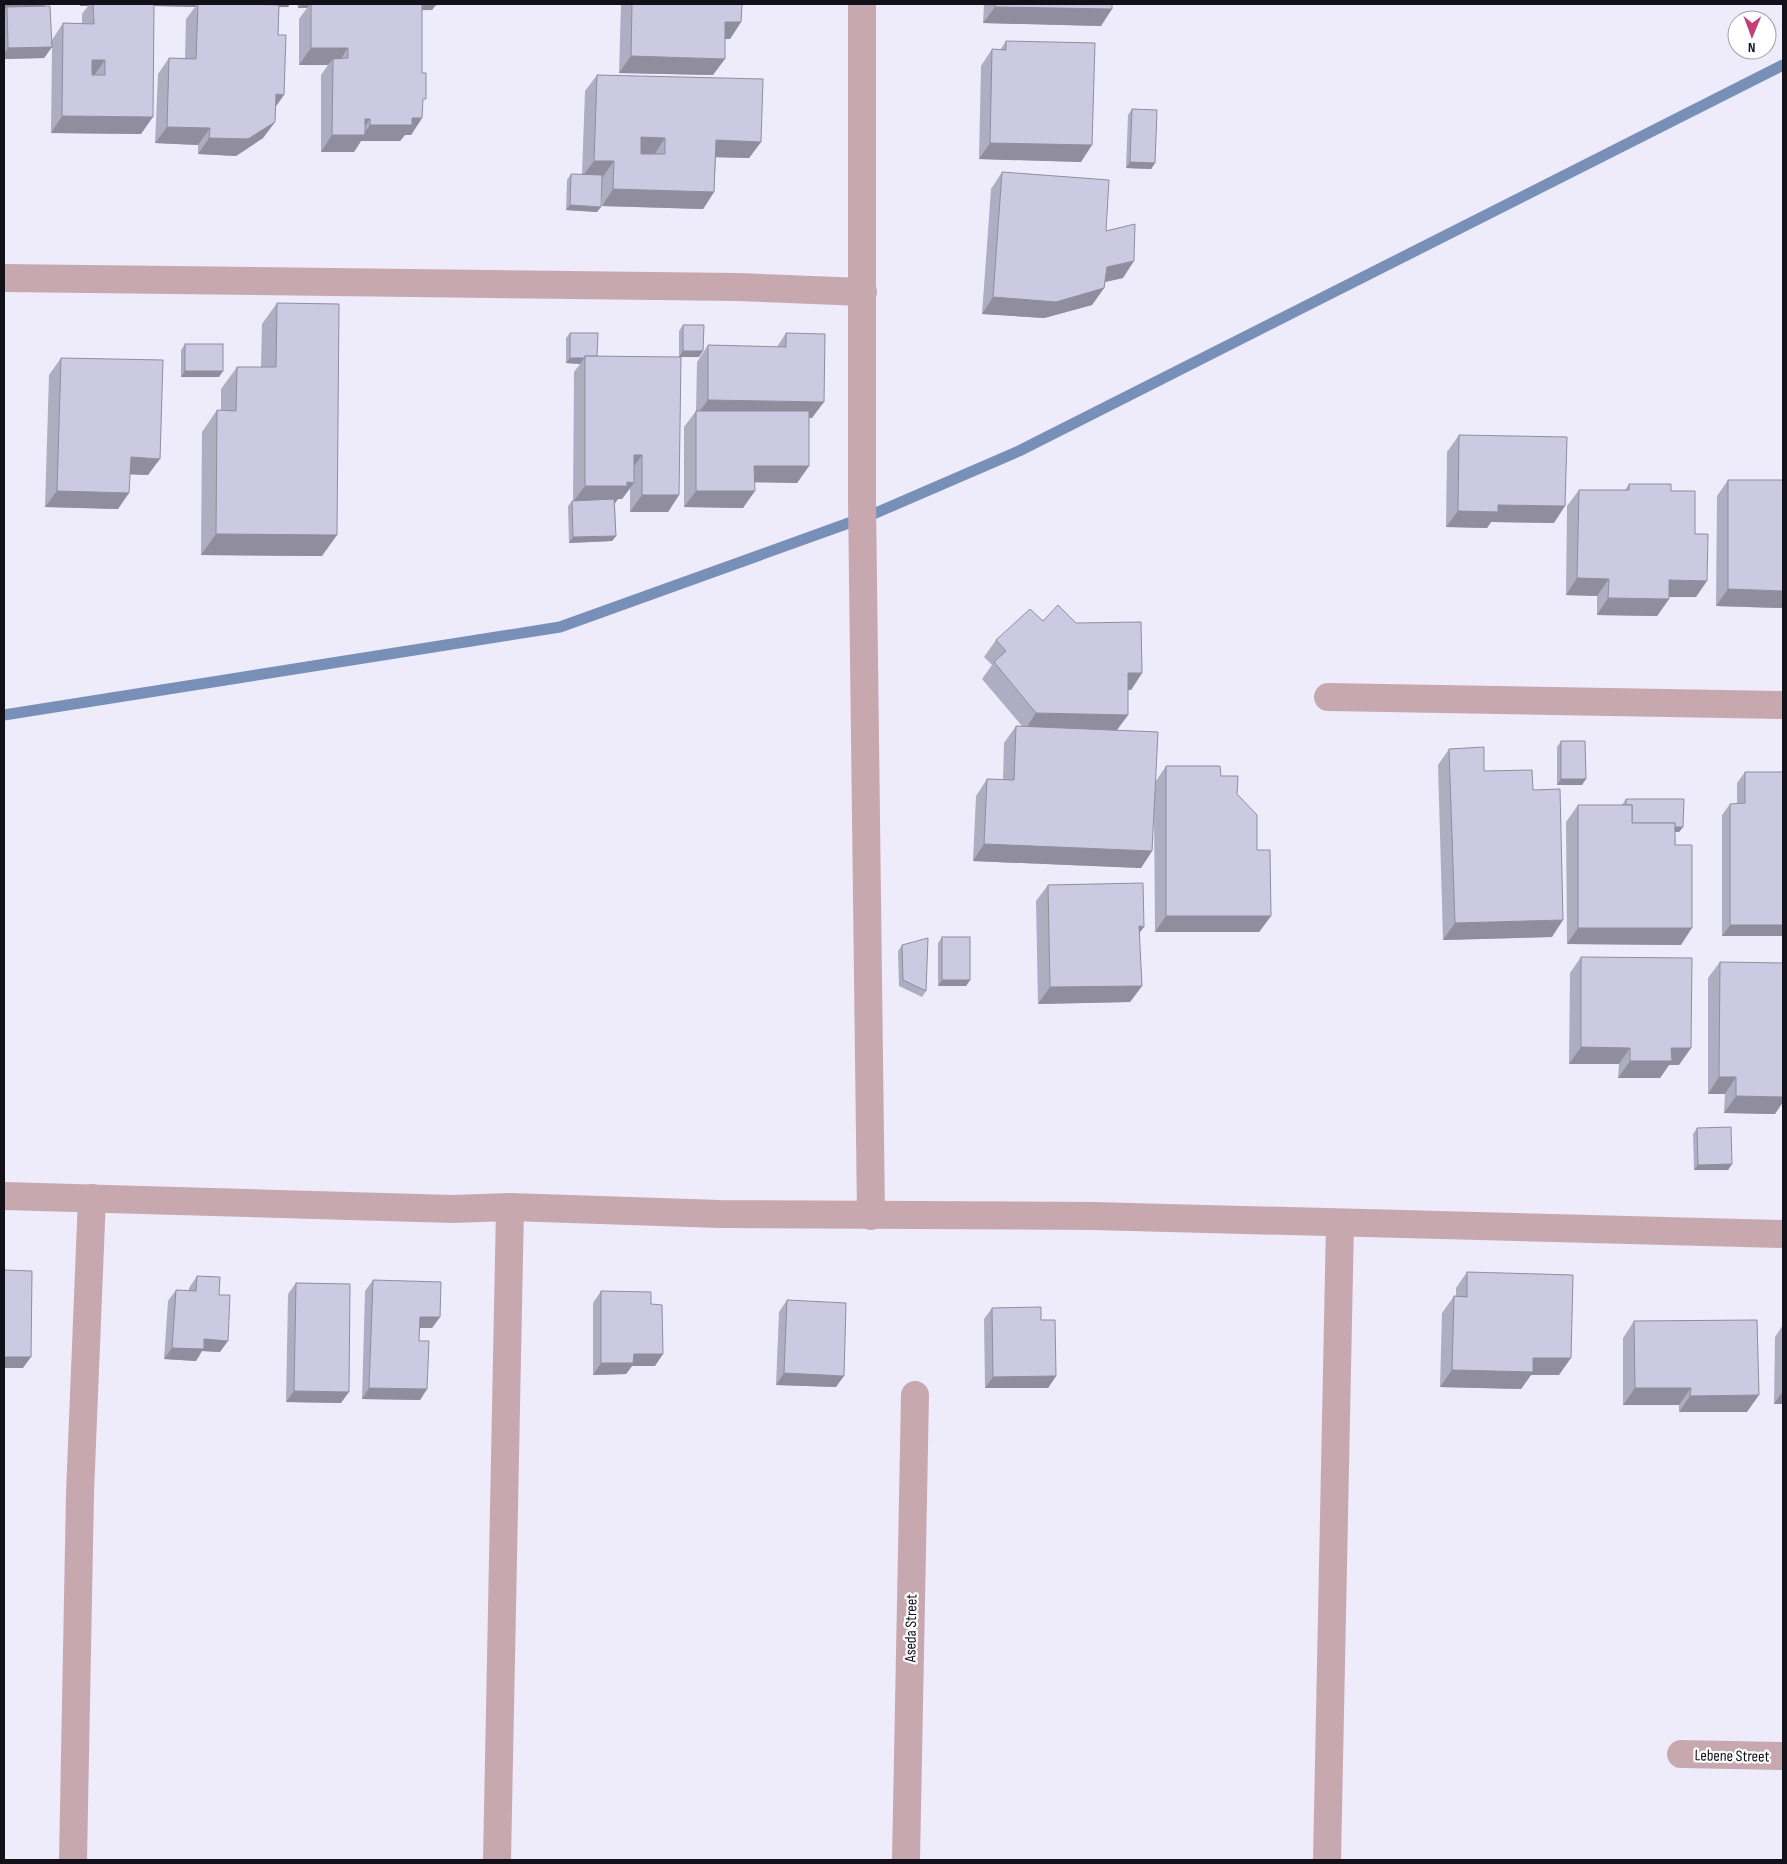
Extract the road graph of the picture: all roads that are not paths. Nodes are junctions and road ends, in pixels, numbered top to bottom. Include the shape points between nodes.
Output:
1 (862, 4) edge
2 (4, 278) edge
3 (863, 292) junction
4 (1328, 697) dead end
5 (1783, 705) edge
6 (4, 1196) edge
7 (92, 1198) junction
8 (510, 1207) junction
9 (871, 1216) junction
10 (1340, 1223) junction
11 (1783, 1234) edge
12 (915, 1395) dead end
13 (1681, 1754) dead end
14 (1783, 1756) edge
15 (73, 1860) edge
16 (497, 1860) edge
17 (906, 1860) edge
18 (1327, 1860) edge

1 - 3 street
2 - 3 street via 737,287
3 - 9 street via 862,500
4 - 5 street
6 - 7 street
7 - 8 street via 453,1209
7 - 15 street via 80,1493
8 - 9 street
8 - 16 street
9 - 10 street via 1092,1216
10 - 11 street
10 - 18 street
12 - 17 street, Aseda Street
13 - 14 street, Lebene Street

